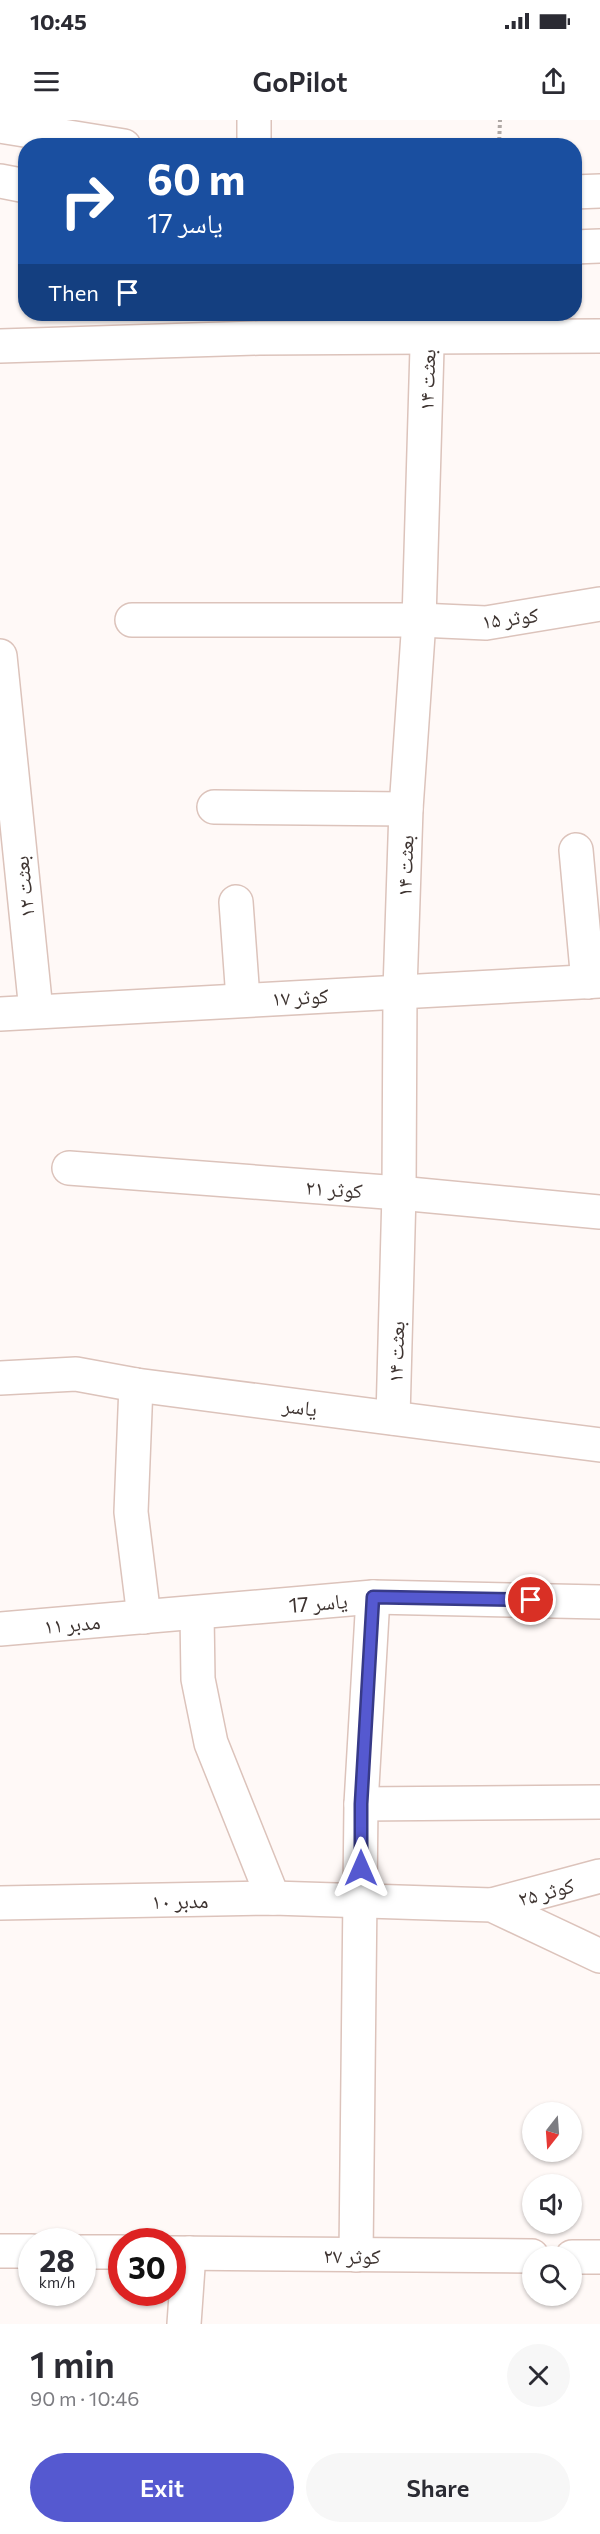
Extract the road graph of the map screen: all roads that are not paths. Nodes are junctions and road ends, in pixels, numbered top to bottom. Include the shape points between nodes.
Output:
1 (254, 120) edge
2 (0, 126) edge
3 (47, 138) edge
4 (254, 138) edge
5 (0, 181) edge
6 (18, 184) edge
7 (600, 191) edge
8 (582, 192) edge
9 (600, 246) edge
10 (582, 247) edge
11 (427, 324) edge
12 (600, 336) edge
13 (0, 346) edge
14 (600, 604) edge
15 (132, 620) dead end
16 (419, 620) junction
17 (0, 656) edge
18 (4, 743) edge
19 (214, 807) dead end
20 (406, 810) junction
21 (576, 850) dead end
22 (236, 902) dead end
23 (594, 981) edge
24 (400, 990) junction
25 (243, 999) junction
26 (36, 1011) junction
27 (0, 1014) edge
28 (69, 1168) dead end
29 (399, 1193) junction
30 (600, 1212) edge
31 (0, 1378) edge
32 (136, 1385) junction
33 (393, 1418) junction
34 (600, 1445) edge
35 (373, 1597) junction
36 (600, 1602) edge
37 (196, 1614) junction
38 (144, 1617) junction
39 (0, 1629) edge
40 (600, 1802) edge
41 (361, 1804) junction
42 (600, 1876) edge
43 (273, 1899) junction
44 (360, 1902) junction
45 (0, 1903) edge
46 (492, 1905) junction
47 (600, 1956) edge
48 (0, 2251) edge
49 (18, 2251) edge
50 (186, 2253) edge
51 (356, 2254) junction
52 (522, 2256) edge
53 (582, 2257) edge
54 (600, 2257) edge
55 (183, 2306) edge
56 (184, 2324) edge

1 - 4 street
2 - 3 street
5 - 6 street
7 - 8 street
9 - 10 street
11 - 12 street
11 - 13 street
11 - 16 street, بعثت ۱۴
14 - 16 street, کوثر ۱۵ via 486,623
15 - 16 street, کوثر ۱۵
16 - 20 street, بعثت ۱۴
17 - 18 street, بعثت ۱۲
18 - 26 street, بعثت ۱۲
19 - 20 street
20 - 24 street, بعثت ۱۴
21 - 23 street
22 - 25 street
23 - 24 street, کوثر ۱۷
24 - 25 street, کوثر ۱۷
24 - 29 street, بعثت ۱۴
25 - 26 street, کوثر ۱۷
26 - 27 street, کوثر ۱۷
28 - 29 street, کوثر ۲۱
29 - 30 street, کوثر ۲۱
29 - 33 street, بعثت ۱۴
31 - 32 street, یاسر via 76,1374
32 - 33 street, یاسر
32 - 38 street via 131,1512
33 - 34 street, یاسر
35 - 36 street, یاسر 17
35 - 37 street, یاسر 17
35 - 41 street
37 - 38 street, یاسر 17
37 - 43 street via 198,1680 211,1743
38 - 39 street, مدبر ۱۱
40 - 41 street
41 - 44 street
42 - 46 street, کوثر ۲۵
43 - 44 street, مدبر ۱۰
43 - 45 street, مدبر ۱۰
44 - 46 street, مدبر ۱۰
44 - 51 street
46 - 47 street
48 - 49 street
50 - 51 street, کوثر ۲۷
51 - 52 street, کوثر ۲۷
53 - 54 street
55 - 56 street

